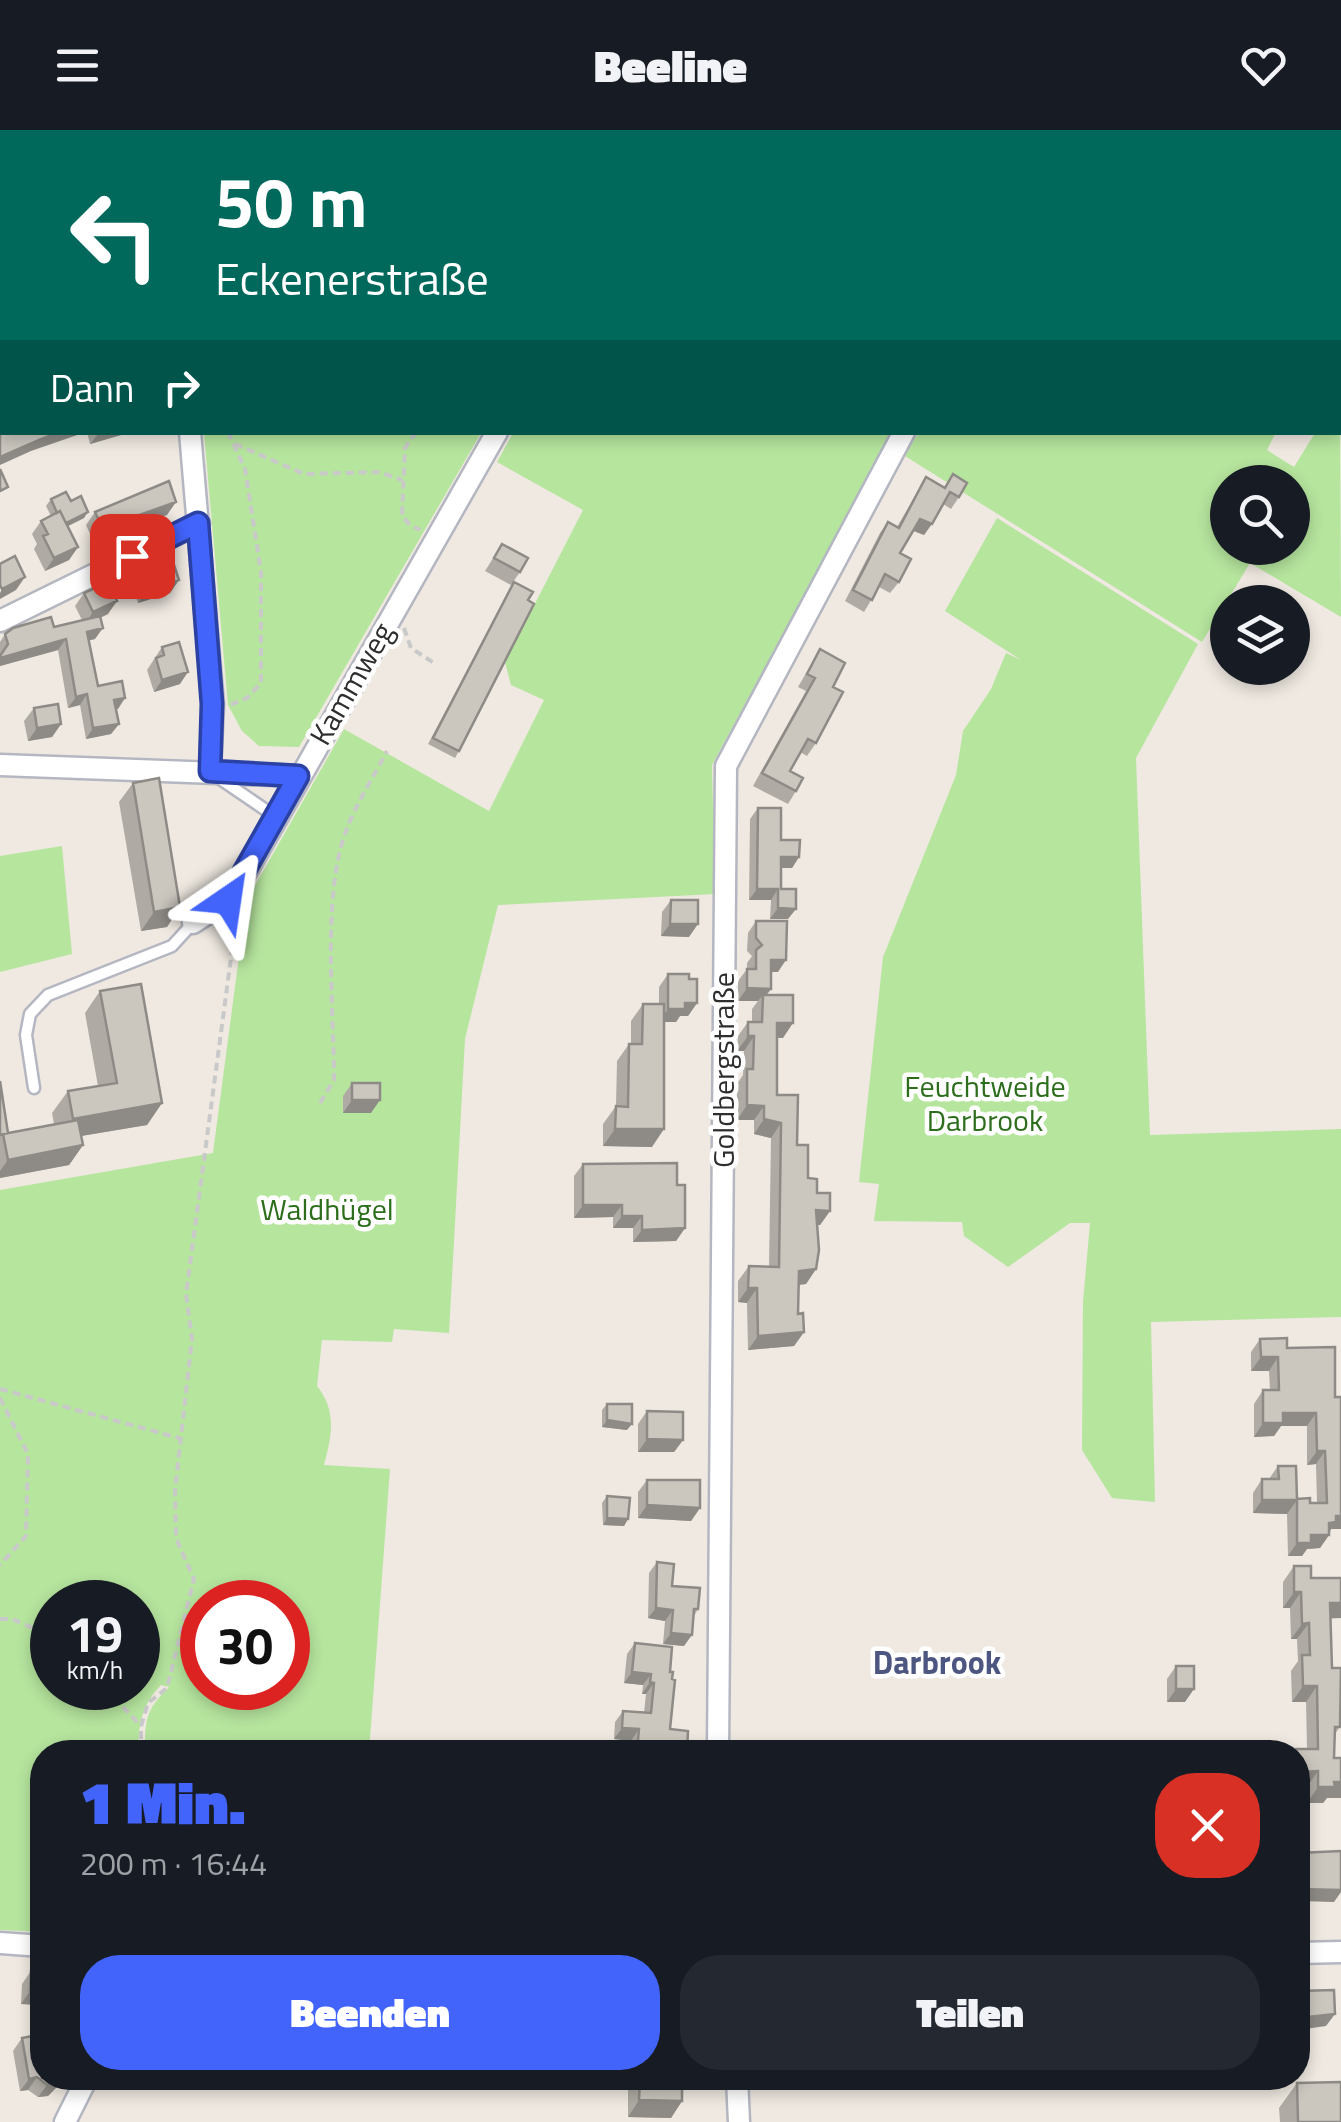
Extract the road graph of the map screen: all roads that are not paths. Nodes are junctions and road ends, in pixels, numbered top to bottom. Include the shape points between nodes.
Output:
1 (190, 435) edge
2 (495, 435) edge
3 (902, 435) edge
4 (198, 523) junction
5 (0, 620) edge
6 (0, 765) edge
7 (210, 771) junction
8 (298, 776) junction
9 (276, 817) junction
10 (193, 923) joint
11 (34, 1088) dead end
12 (718, 1740) edge
13 (0, 1943) edge
14 (30, 1945) edge
15 (1341, 1952) edge
16 (1310, 1953) edge
17 (81, 2090) edge
18 (738, 2090) edge
19 (65, 2122) edge
20 (739, 2122) edge

1 - 4 street
2 - 8 street, Kammweg
3 - 12 street, Goldbergstraße via 726,766
4 - 5 street
4 - 7 street
6 - 7 street
7 - 8 street
7 - 9 lane
8 - 9 street, Kammweg
9 - 10 street, Kammweg via 228,900
10 - 11 lane via 172,946 39,1004 26,1035
13 - 14 street
15 - 16 street
17 - 19 street
18 - 20 street

